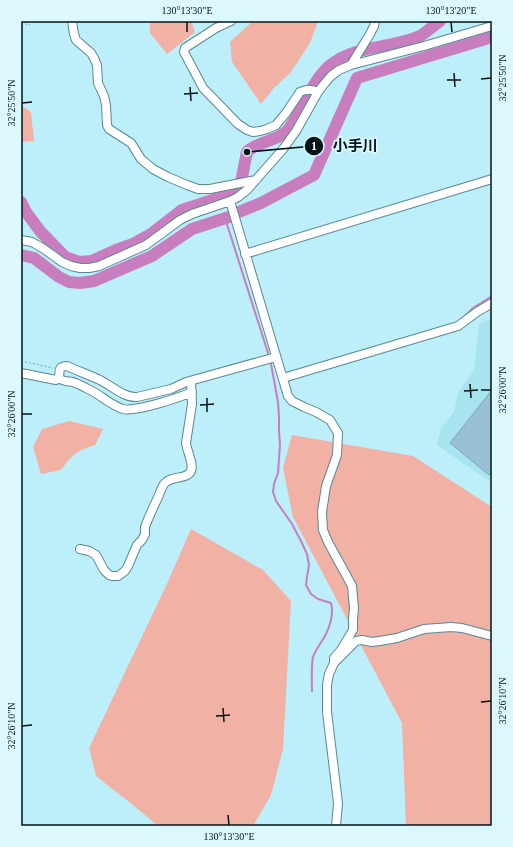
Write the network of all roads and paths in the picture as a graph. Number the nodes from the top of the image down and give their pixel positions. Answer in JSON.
{"nodes":[{"id":1,"x":72,"y":21,"type":"edge"},
{"id":2,"x":230,"y":21,"type":"edge"},
{"id":3,"x":375,"y":21,"type":"edge"},
{"id":4,"x":21,"y":23,"type":"edge"},
{"id":5,"x":30,"y":25,"type":"dead end"},
{"id":6,"x":492,"y":26,"type":"edge"},
{"id":7,"x":353,"y":62,"type":"junction"},
{"id":8,"x":314,"y":91,"type":"junction"},
{"id":9,"x":492,"y":179,"type":"edge"},
{"id":10,"x":256,"y":180,"type":"junction"},
{"id":11,"x":230,"y":202,"type":"junction"},
{"id":12,"x":21,"y":240,"type":"edge"},
{"id":13,"x":246,"y":254,"type":"junction"},
{"id":14,"x":492,"y":303,"type":"edge"},
{"id":15,"x":276,"y":358,"type":"junction"},
{"id":16,"x":21,"y":361,"type":"edge"},
{"id":17,"x":60,"y":369,"type":"junction"},
{"id":18,"x":21,"y":373,"type":"edge"},
{"id":19,"x":59,"y":378,"type":"junction"},
{"id":20,"x":282,"y":378,"type":"junction"},
{"id":21,"x":191,"y":381,"type":"junction"},
{"id":22,"x":192,"y":392,"type":"junction"},
{"id":23,"x":80,"y":549,"type":"dead end"},
{"id":24,"x":492,"y":636,"type":"edge"},
{"id":25,"x":334,"y":663,"type":"junction"},
{"id":26,"x":336,"y":826,"type":"edge"}],
"edges":[{"from":1,"to":10,"type":"street"},
{"from":2,"to":8,"type":"street"},
{"from":3,"to":7,"type":"street"},
{"from":4,"to":5,"type":"path"},
{"from":6,"to":7,"type":"street"},
{"from":7,"to":8,"type":"street"},
{"from":8,"to":10,"type":"street"},
{"from":9,"to":13,"type":"street"},
{"from":10,"to":11,"type":"street"},
{"from":11,"to":12,"type":"street"},
{"from":11,"to":13,"type":"street"},
{"from":13,"to":15,"type":"street"},
{"from":14,"to":20,"type":"street"},
{"from":15,"to":20,"type":"street"},
{"from":15,"to":21,"type":"street"},
{"from":16,"to":17,"type":"path"},
{"from":17,"to":19,"type":"street"},
{"from":17,"to":21,"type":"street"},
{"from":18,"to":19,"type":"street"},
{"from":19,"to":22,"type":"street"},
{"from":20,"to":25,"type":"street"},
{"from":21,"to":22,"type":"street"},
{"from":22,"to":23,"type":"street"},
{"from":24,"to":25,"type":"street"},
{"from":25,"to":26,"type":"street"}]}
